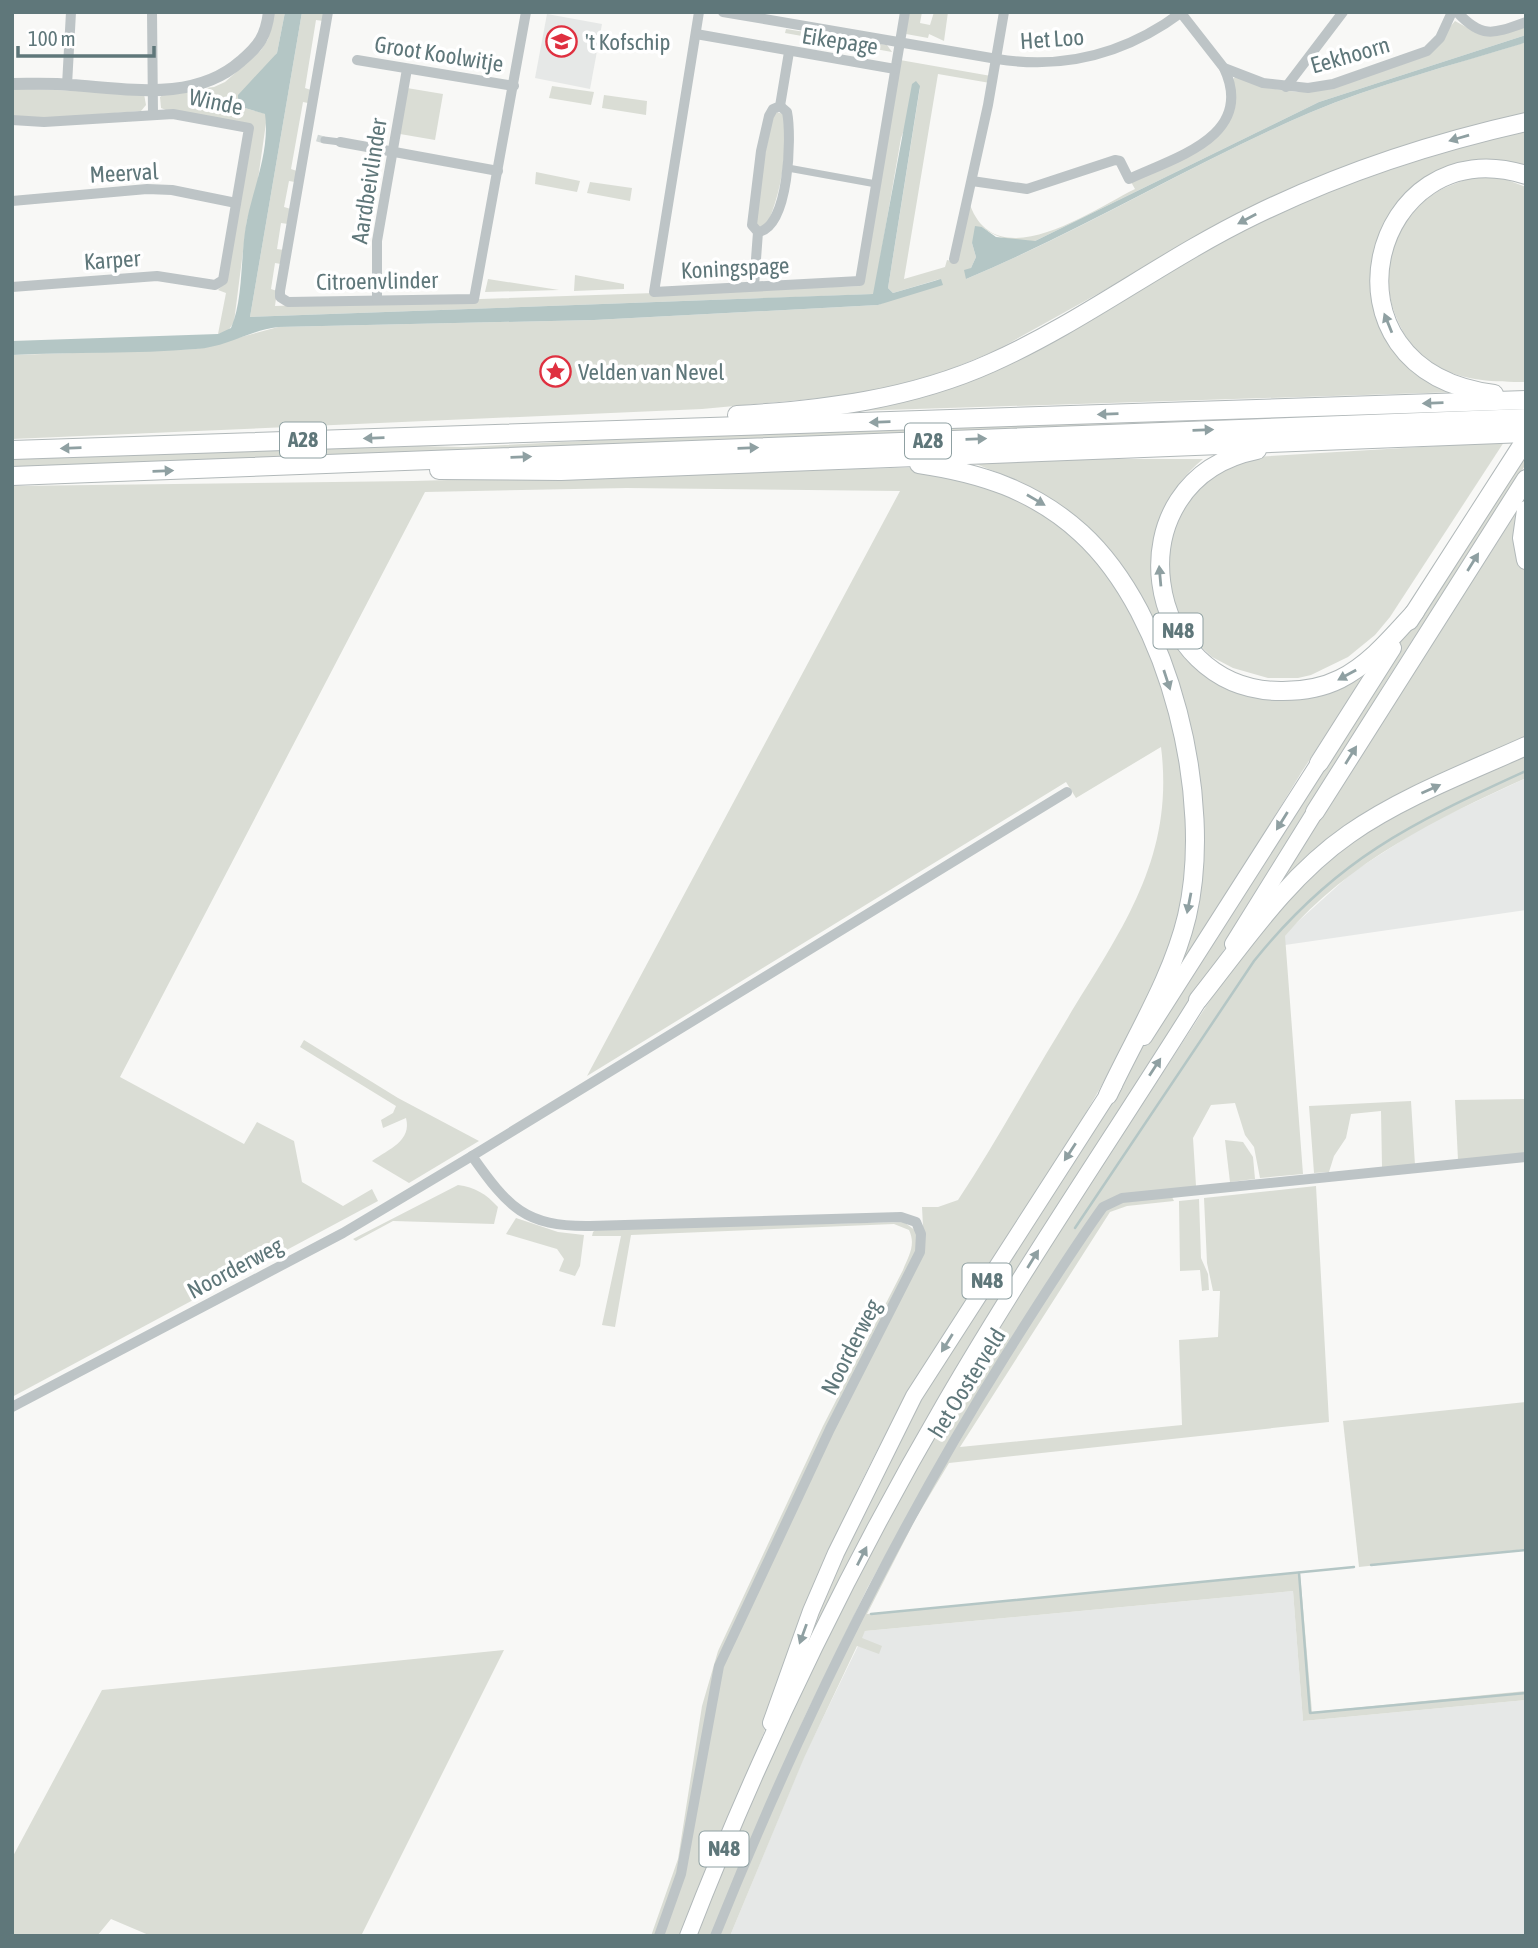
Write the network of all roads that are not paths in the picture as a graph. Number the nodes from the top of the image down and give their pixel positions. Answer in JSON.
{"nodes":[{"id":1,"x":71,"y":12,"type":"edge"},
{"id":2,"x":152,"y":12,"type":"edge"},
{"id":3,"x":269,"y":12,"type":"edge"},
{"id":4,"x":328,"y":12,"type":"edge"},
{"id":5,"x":527,"y":12,"type":"edge"},
{"id":6,"x":699,"y":12,"type":"edge"},
{"id":7,"x":723,"y":12,"type":"edge"},
{"id":8,"x":905,"y":12,"type":"edge"},
{"id":9,"x":1004,"y":12,"type":"edge"},
{"id":10,"x":1343,"y":12,"type":"edge"},
{"id":11,"x":1455,"y":12,"type":"edge"},
{"id":12,"x":1182,"y":13,"type":"edge"},
{"id":13,"x":785,"y":17,"type":"edge"},
{"id":14,"x":1526,"y":22,"type":"edge"},
{"id":15,"x":696,"y":34,"type":"junction"},
{"id":16,"x":900,"y":41,"type":"junction"},
{"id":17,"x":789,"y":52,"type":"junction"},
{"id":18,"x":997,"y":59,"type":"junction"},
{"id":19,"x":357,"y":60,"type":"dead end"},
{"id":20,"x":1224,"y":68,"type":"junction"},
{"id":21,"x":407,"y":69,"type":"junction"},
{"id":22,"x":895,"y":69,"type":"junction"},
{"id":23,"x":12,"y":84,"type":"edge"},
{"id":24,"x":67,"y":85,"type":"junction"},
{"id":25,"x":514,"y":86,"type":"junction"},
{"id":26,"x":1286,"y":87,"type":"junction"},
{"id":27,"x":153,"y":90,"type":"junction"},
{"id":28,"x":780,"y":106,"type":"junction"},
{"id":29,"x":153,"y":114,"type":"junction"},
{"id":30,"x":12,"y":120,"type":"edge"},
{"id":31,"x":1526,"y":122,"type":"edge"},
{"id":32,"x":316,"y":138,"type":"junction"},
{"id":33,"x":340,"y":142,"type":"joint"},
{"id":34,"x":392,"y":153,"type":"junction"},
{"id":35,"x":788,"y":168,"type":"junction"},
{"id":36,"x":498,"y":171,"type":"junction"},
{"id":37,"x":1526,"y":175,"type":"edge"},
{"id":38,"x":972,"y":181,"type":"junction"},
{"id":39,"x":876,"y":184,"type":"junction"},
{"id":40,"x":12,"y":201,"type":"edge"},
{"id":41,"x":236,"y":203,"type":"junction"},
{"id":42,"x":758,"y":232,"type":"junction"},
{"id":43,"x":954,"y":259,"type":"dead end"},
{"id":44,"x":215,"y":285,"type":"joint"},
{"id":45,"x":754,"y":286,"type":"junction"},
{"id":46,"x":12,"y":287,"type":"edge"},
{"id":47,"x":376,"y":300,"type":"junction"},
{"id":48,"x":1526,"y":399,"type":"edge"},
{"id":49,"x":1526,"y":418,"type":"edge"},
{"id":50,"x":598,"y":430,"type":"junction"},
{"id":51,"x":1307,"y":441,"type":"junction"},
{"id":52,"x":1524,"y":441,"type":"edge"},
{"id":53,"x":12,"y":450,"type":"edge"},
{"id":54,"x":877,"y":458,"type":"junction"},
{"id":55,"x":330,"y":464,"type":"junction"},
{"id":56,"x":12,"y":476,"type":"edge"},
{"id":57,"x":1526,"y":479,"type":"edge"},
{"id":58,"x":1526,"y":510,"type":"edge"},
{"id":59,"x":1526,"y":560,"type":"edge"},
{"id":60,"x":1415,"y":612,"type":"junction"},
{"id":61,"x":1526,"y":746,"type":"edge"},
{"id":62,"x":1319,"y":763,"type":"joint"},
{"id":63,"x":1067,"y":792,"type":"dead end"},
{"id":64,"x":1315,"y":812,"type":"joint"},
{"id":65,"x":1198,"y":1000,"type":"junction"},
{"id":66,"x":1108,"y":1095,"type":"junction"},
{"id":67,"x":471,"y":1156,"type":"junction"},
{"id":68,"x":1526,"y":1157,"type":"edge"},
{"id":69,"x":12,"y":1407,"type":"edge"},
{"id":70,"x":760,"y":1762,"type":"junction"},
{"id":71,"x":659,"y":1936,"type":"edge"},
{"id":72,"x":688,"y":1936,"type":"edge"},
{"id":73,"x":715,"y":1936,"type":"edge"}],
"edges":[{"from":1,"to":24,"type":"street"},
{"from":2,"to":27,"type":"street"},
{"from":3,"to":27,"type":"street"},
{"from":4,"to":32,"type":"street","name":"Citroenvlinder"},
{"from":5,"to":25,"type":"street","name":"Citroenvlinder"},
{"from":6,"to":15,"type":"street","name":"Koningspage"},
{"from":7,"to":13,"type":"street","name":"Het Loo"},
{"from":8,"to":16,"type":"street","name":"Koningspage"},
{"from":9,"to":18,"type":"street"},
{"from":10,"to":26,"type":"street"},
{"from":11,"to":14,"type":"street"},
{"from":11,"to":26,"type":"street","name":"Eekhoorn"},
{"from":12,"to":18,"type":"street","name":"Het Loo"},
{"from":12,"to":20,"type":"street"},
{"from":13,"to":16,"type":"street","name":"Het Loo"},
{"from":15,"to":17,"type":"street","name":"Eikepage"},
{"from":15,"to":45,"type":"street","name":"Koningspage"},
{"from":16,"to":18,"type":"street","name":"Het Loo"},
{"from":16,"to":22,"type":"street","name":"Koningspage"},
{"from":17,"to":22,"type":"street","name":"Eikepage"},
{"from":17,"to":28,"type":"street"},
{"from":18,"to":38,"type":"street"},
{"from":19,"to":21,"type":"street","name":"Groot Koolwitje"},
{"from":20,"to":26,"type":"street","name":"Eekhoorn"},
{"from":20,"to":38,"type":"street"},
{"from":21,"to":25,"type":"street","name":"Groot Koolwitje"},
{"from":21,"to":34,"type":"street","name":"Aardbeivlinder"},
{"from":22,"to":39,"type":"street","name":"Koningspage"},
{"from":23,"to":24,"type":"street"},
{"from":24,"to":27,"type":"street"},
{"from":25,"to":36,"type":"street","name":"Citroenvlinder"},
{"from":27,"to":29,"type":"street"},
{"from":28,"to":35,"type":"street"},
{"from":28,"to":42,"type":"street"},
{"from":29,"to":30,"type":"street","name":"Winde"},
{"from":29,"to":41,"type":"street","name":"Winde"},
{"from":31,"to":50,"type":"highway","number":"A28","one_way":true},
{"from":32,"to":33,"type":"street"},
{"from":32,"to":47,"type":"street","name":"Citroenvlinder"},
{"from":33,"to":34,"type":"street"},
{"from":34,"to":36,"type":"street"},
{"from":34,"to":47,"type":"street","name":"Aardbeivlinder"},
{"from":35,"to":39,"type":"street"},
{"from":35,"to":42,"type":"street"},
{"from":36,"to":47,"type":"street","name":"Citroenvlinder"},
{"from":48,"to":37,"type":"highway","number":"A28","one_way":true},
{"from":38,"to":43,"type":"street"},
{"from":39,"to":45,"type":"street","name":"Koningspage"},
{"from":40,"to":41,"type":"street","name":"Meerval"},
{"from":41,"to":44,"type":"street","name":"Winde"},
{"from":42,"to":45,"type":"street"},
{"from":44,"to":46,"type":"street","name":"Karper"},
{"from":48,"to":50,"type":"highway","number":"A28","one_way":true},
{"from":55,"to":49,"type":"highway","number":"A28","one_way":true},
{"from":50,"to":53,"type":"highway","number":"A28","one_way":true},
{"from":51,"to":52,"type":"highway","number":"A28"},
{"from":51,"to":54,"type":"highway","number":"A28"},
{"from":60,"to":51,"type":"highway","number":"N48","one_way":true},
{"from":52,"to":60,"type":"highway","number":"N48"},
{"from":54,"to":55,"type":"highway","number":"A28"},
{"from":54,"to":66,"type":"highway","number":"A28","one_way":true},
{"from":56,"to":55,"type":"highway","number":"A28","one_way":true},
{"from":64,"to":57,"type":"highway","number":"N48","one_way":true},
{"from":58,"to":59,"type":"highway"},
{"from":60,"to":62,"type":"highway","number":"N48"},
{"from":65,"to":61,"type":"highway","number":"N48","one_way":true},
{"from":62,"to":66,"type":"highway","number":"N48","one_way":true},
{"from":63,"to":67,"type":"street","name":"Noorderweg"},
{"from":64,"to":65,"type":"highway","number":"N48"},
{"from":70,"to":65,"type":"highway","number":"N48","one_way":true},
{"from":66,"to":70,"type":"highway","number":"N48","one_way":true},
{"from":67,"to":69,"type":"street","name":"Noorderweg"},
{"from":67,"to":71,"type":"street","name":"Noorderweg"},
{"from":68,"to":73,"type":"street","name":"het Oosterveld"},
{"from":70,"to":72,"type":"highway","number":"N48"}]}
